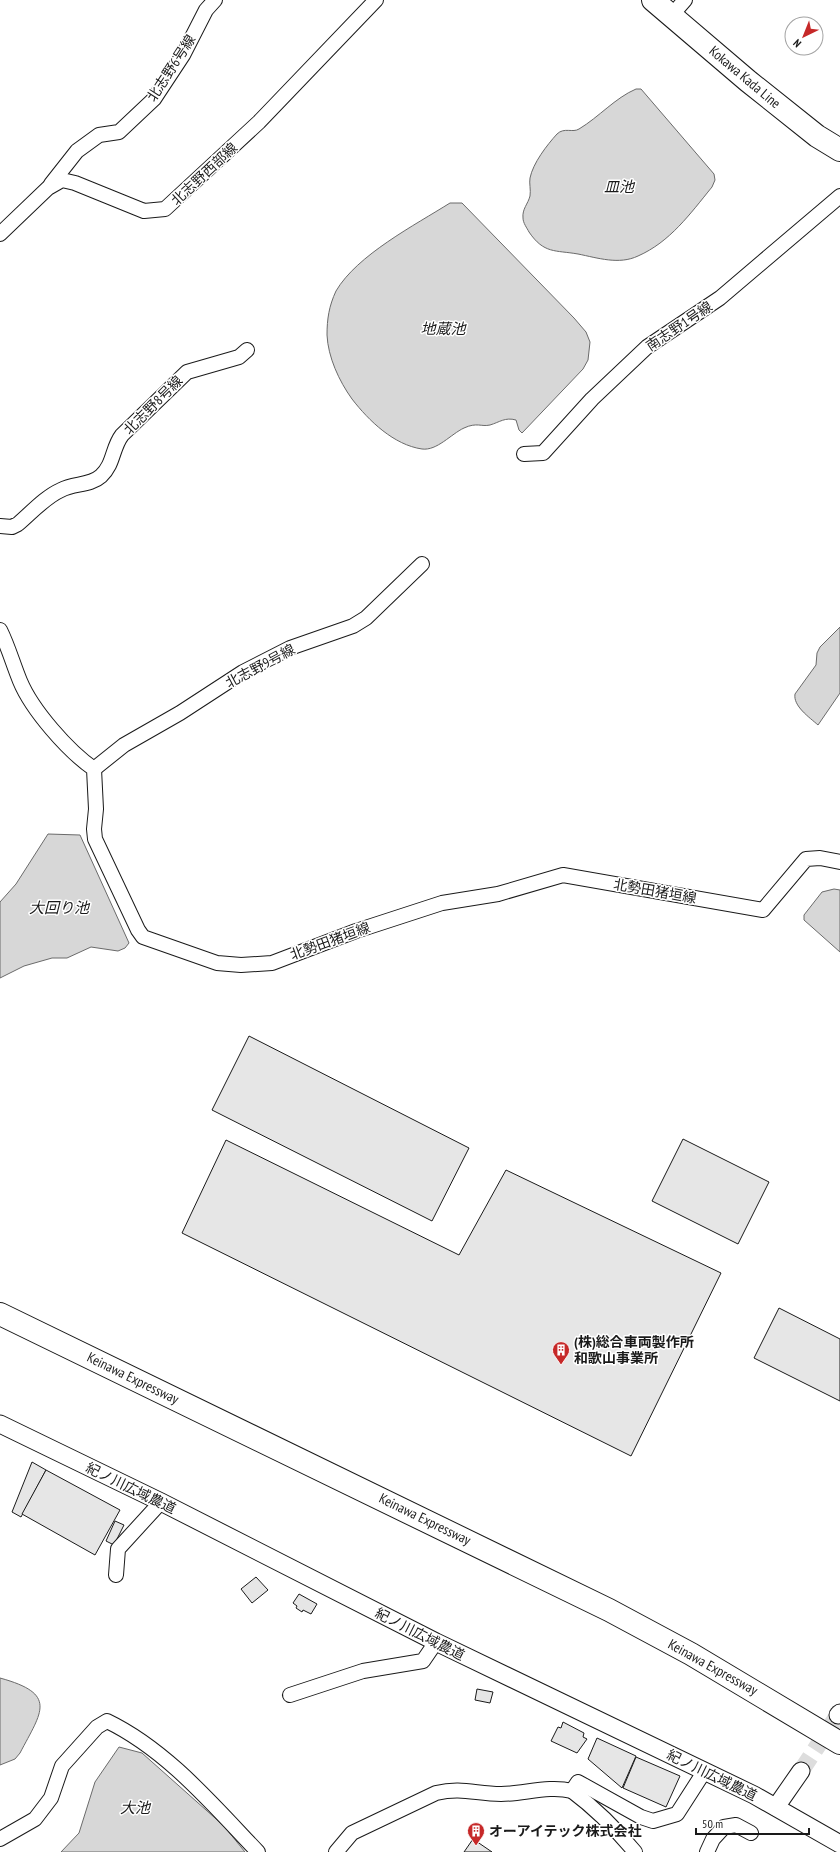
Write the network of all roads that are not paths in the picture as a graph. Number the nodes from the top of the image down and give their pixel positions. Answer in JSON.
{"nodes":[{"id":1,"x":215,"y":0,"type":"edge"},
{"id":2,"x":376,"y":0,"type":"edge"},
{"id":3,"x":653,"y":0,"type":"edge"},
{"id":4,"x":685,"y":0,"type":"edge"},
{"id":5,"x":671,"y":16,"type":"junction"},
{"id":6,"x":840,"y":150,"type":"edge"},
{"id":7,"x":48,"y":188,"type":"junction"},
{"id":8,"x":840,"y":196,"type":"edge"},
{"id":9,"x":0,"y":234,"type":"edge"},
{"id":10,"x":247,"y":350,"type":"dead end"},
{"id":11,"x":524,"y":454,"type":"dead end"},
{"id":12,"x":0,"y":526,"type":"edge"},
{"id":13,"x":422,"y":564,"type":"dead end"},
{"id":14,"x":0,"y":630,"type":"edge"},
{"id":15,"x":94,"y":769,"type":"junction"},
{"id":16,"x":840,"y":862,"type":"edge"},
{"id":17,"x":0,"y":1314,"type":"edge"},
{"id":18,"x":0,"y":1424,"type":"edge"},
{"id":19,"x":161,"y":1502,"type":"junction"},
{"id":20,"x":116,"y":1575,"type":"dead end"},
{"id":21,"x":436,"y":1642,"type":"junction"},
{"id":22,"x":290,"y":1695,"type":"dead end"},
{"id":23,"x":840,"y":1743,"type":"edge"},
{"id":24,"x":801,"y":1771,"type":"tunnel mouth"},
{"id":25,"x":704,"y":1772,"type":"junction"},
{"id":26,"x":572,"y":1791,"type":"junction"},
{"id":27,"x":776,"y":1807,"type":"junction"},
{"id":28,"x":751,"y":1833,"type":"dead end"},
{"id":29,"x":0,"y":1839,"type":"edge"},
{"id":30,"x":840,"y":1844,"type":"edge"},
{"id":31,"x":258,"y":1852,"type":"edge"},
{"id":32,"x":336,"y":1852,"type":"edge"},
{"id":33,"x":635,"y":1852,"type":"edge"},
{"id":34,"x":707,"y":1852,"type":"edge"}],
"edges":[{"from":1,"to":7,"type":"street","name":"北志野6号線"},
{"from":2,"to":7,"type":"street","name":"北志野西部線"},
{"from":3,"to":5,"type":"main road","name":"Kokawa Kada Line"},
{"from":4,"to":5,"type":"street"},
{"from":5,"to":6,"type":"main road","name":"Kokawa Kada Line"},
{"from":7,"to":9,"type":"street","name":"北志野西部線"},
{"from":8,"to":11,"type":"street","name":"南志野1号線"},
{"from":10,"to":12,"type":"street","name":"北志野8号線"},
{"from":13,"to":15,"type":"street","name":"北志野9号線"},
{"from":14,"to":15,"type":"street"},
{"from":15,"to":16,"type":"street","name":"北勢田猪垣線"},
{"from":17,"to":23,"type":"main road","name":"Keinawa Expressway"},
{"from":18,"to":19,"type":"street","name":"紀ノ川広域農道"},
{"from":19,"to":20,"type":"street"},
{"from":19,"to":21,"type":"street","name":"紀ノ川広域農道"},
{"from":21,"to":22,"type":"street"},
{"from":21,"to":25,"type":"street","name":"紀ノ川広域農道"},
{"from":24,"to":27,"type":"street"},
{"from":25,"to":26,"type":"street"},
{"from":25,"to":27,"type":"street","name":"紀ノ川広域農道"},
{"from":26,"to":32,"type":"street"},
{"from":26,"to":33,"type":"street"},
{"from":27,"to":30,"type":"street","name":"紀ノ川広域農道"},
{"from":28,"to":34,"type":"street"},
{"from":29,"to":31,"type":"street"}]}
